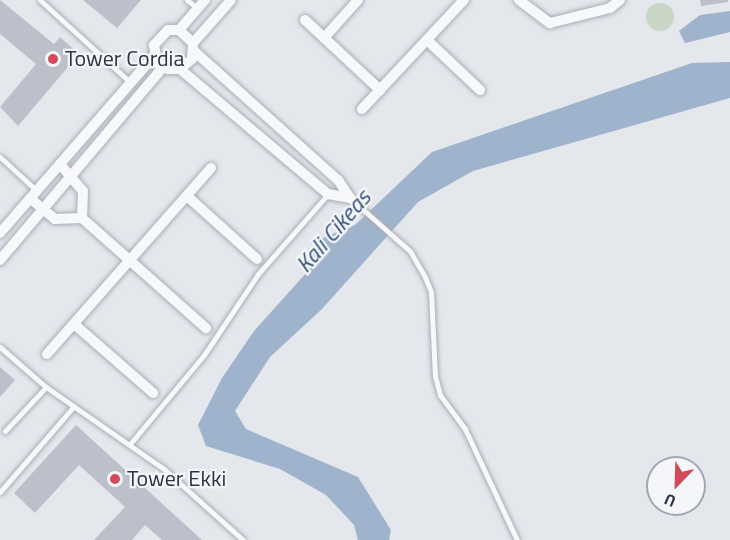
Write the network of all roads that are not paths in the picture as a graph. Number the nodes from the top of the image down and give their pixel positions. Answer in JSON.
{"nodes":[{"id":1,"x":40,"y":0,"type":"edge"},
{"id":2,"x":188,"y":0,"type":"edge"},
{"id":3,"x":231,"y":0,"type":"edge"},
{"id":4,"x":358,"y":0,"type":"edge"},
{"id":5,"x":464,"y":0,"type":"edge"},
{"id":6,"x":519,"y":0,"type":"edge"},
{"id":7,"x":620,"y":0,"type":"edge"},
{"id":8,"x":201,"y":4,"type":"edge"},
{"id":9,"x":305,"y":20,"type":"dead end"},
{"id":10,"x":179,"y":30,"type":"junction"},
{"id":11,"x":324,"y":38,"type":"junction"},
{"id":12,"x":427,"y":40,"type":"junction"},
{"id":13,"x":193,"y":47,"type":"junction"},
{"id":14,"x":154,"y":56,"type":"junction"},
{"id":15,"x":163,"y":67,"type":"junction"},
{"id":16,"x":180,"y":69,"type":"junction"},
{"id":17,"x":131,"y":83,"type":"junction"},
{"id":18,"x":380,"y":90,"type":"junction"},
{"id":19,"x":480,"y":90,"type":"dead end"},
{"id":20,"x":362,"y":110,"type":"dead end"},
{"id":21,"x":0,"y":157,"type":"edge"},
{"id":22,"x":60,"y":164,"type":"junction"},
{"id":23,"x":211,"y":168,"type":"dead end"},
{"id":24,"x":72,"y":177,"type":"junction"},
{"id":25,"x":328,"y":194,"type":"junction"},
{"id":26,"x":34,"y":195,"type":"junction"},
{"id":27,"x":186,"y":196,"type":"junction"},
{"id":28,"x":352,"y":201,"type":"junction"},
{"id":29,"x":42,"y":210,"type":"junction"},
{"id":30,"x":82,"y":218,"type":"junction"},
{"id":31,"x":0,"y":233,"type":"edge"},
{"id":32,"x":257,"y":259,"type":"dead end"},
{"id":33,"x":0,"y":260,"type":"edge"},
{"id":34,"x":130,"y":260,"type":"junction"},
{"id":35,"x":74,"y":324,"type":"junction"},
{"id":36,"x":206,"y":328,"type":"dead end"},
{"id":37,"x":0,"y":347,"type":"edge"},
{"id":38,"x":47,"y":354,"type":"dead end"},
{"id":39,"x":46,"y":387,"type":"junction"},
{"id":40,"x":153,"y":393,"type":"dead end"},
{"id":41,"x":74,"y":406,"type":"junction"},
{"id":42,"x":5,"y":431,"type":"dead end"},
{"id":43,"x":130,"y":444,"type":"junction"},
{"id":44,"x":0,"y":492,"type":"edge"},
{"id":45,"x":243,"y":540,"type":"edge"},
{"id":46,"x":517,"y":540,"type":"edge"}],
"edges":[{"from":1,"to":17,"type":"lane"},
{"from":2,"to":8,"type":"lane"},
{"from":3,"to":13,"type":"street"},
{"from":4,"to":11,"type":"street"},
{"from":5,"to":12,"type":"street"},
{"from":6,"to":7,"type":"street"},
{"from":8,"to":10,"type":"street"},
{"from":9,"to":11,"type":"street"},
{"from":10,"to":13,"type":"street"},
{"from":10,"to":14,"type":"street"},
{"from":11,"to":18,"type":"street"},
{"from":12,"to":18,"type":"street"},
{"from":12,"to":19,"type":"street"},
{"from":13,"to":16,"type":"street"},
{"from":13,"to":28,"type":"street"},
{"from":14,"to":15,"type":"street"},
{"from":14,"to":17,"type":"street"},
{"from":15,"to":16,"type":"street"},
{"from":15,"to":24,"type":"street"},
{"from":16,"to":25,"type":"street"},
{"from":17,"to":22,"type":"street"},
{"from":18,"to":20,"type":"street"},
{"from":21,"to":26,"type":"lane"},
{"from":22,"to":24,"type":"street"},
{"from":22,"to":26,"type":"street"},
{"from":23,"to":27,"type":"street"},
{"from":24,"to":29,"type":"street"},
{"from":24,"to":30,"type":"street"},
{"from":25,"to":28,"type":"street"},
{"from":25,"to":43,"type":"lane"},
{"from":26,"to":29,"type":"street"},
{"from":26,"to":31,"type":"street"},
{"from":27,"to":32,"type":"street"},
{"from":27,"to":34,"type":"street"},
{"from":28,"to":46,"type":"lane"},
{"from":29,"to":30,"type":"street"},
{"from":29,"to":33,"type":"street"},
{"from":30,"to":34,"type":"street"},
{"from":34,"to":35,"type":"street"},
{"from":34,"to":36,"type":"street"},
{"from":35,"to":38,"type":"street"},
{"from":35,"to":40,"type":"street"},
{"from":37,"to":39,"type":"lane"},
{"from":39,"to":41,"type":"lane"},
{"from":39,"to":42,"type":"lane"},
{"from":41,"to":43,"type":"lane"},
{"from":41,"to":44,"type":"lane"},
{"from":43,"to":45,"type":"lane"}]}
